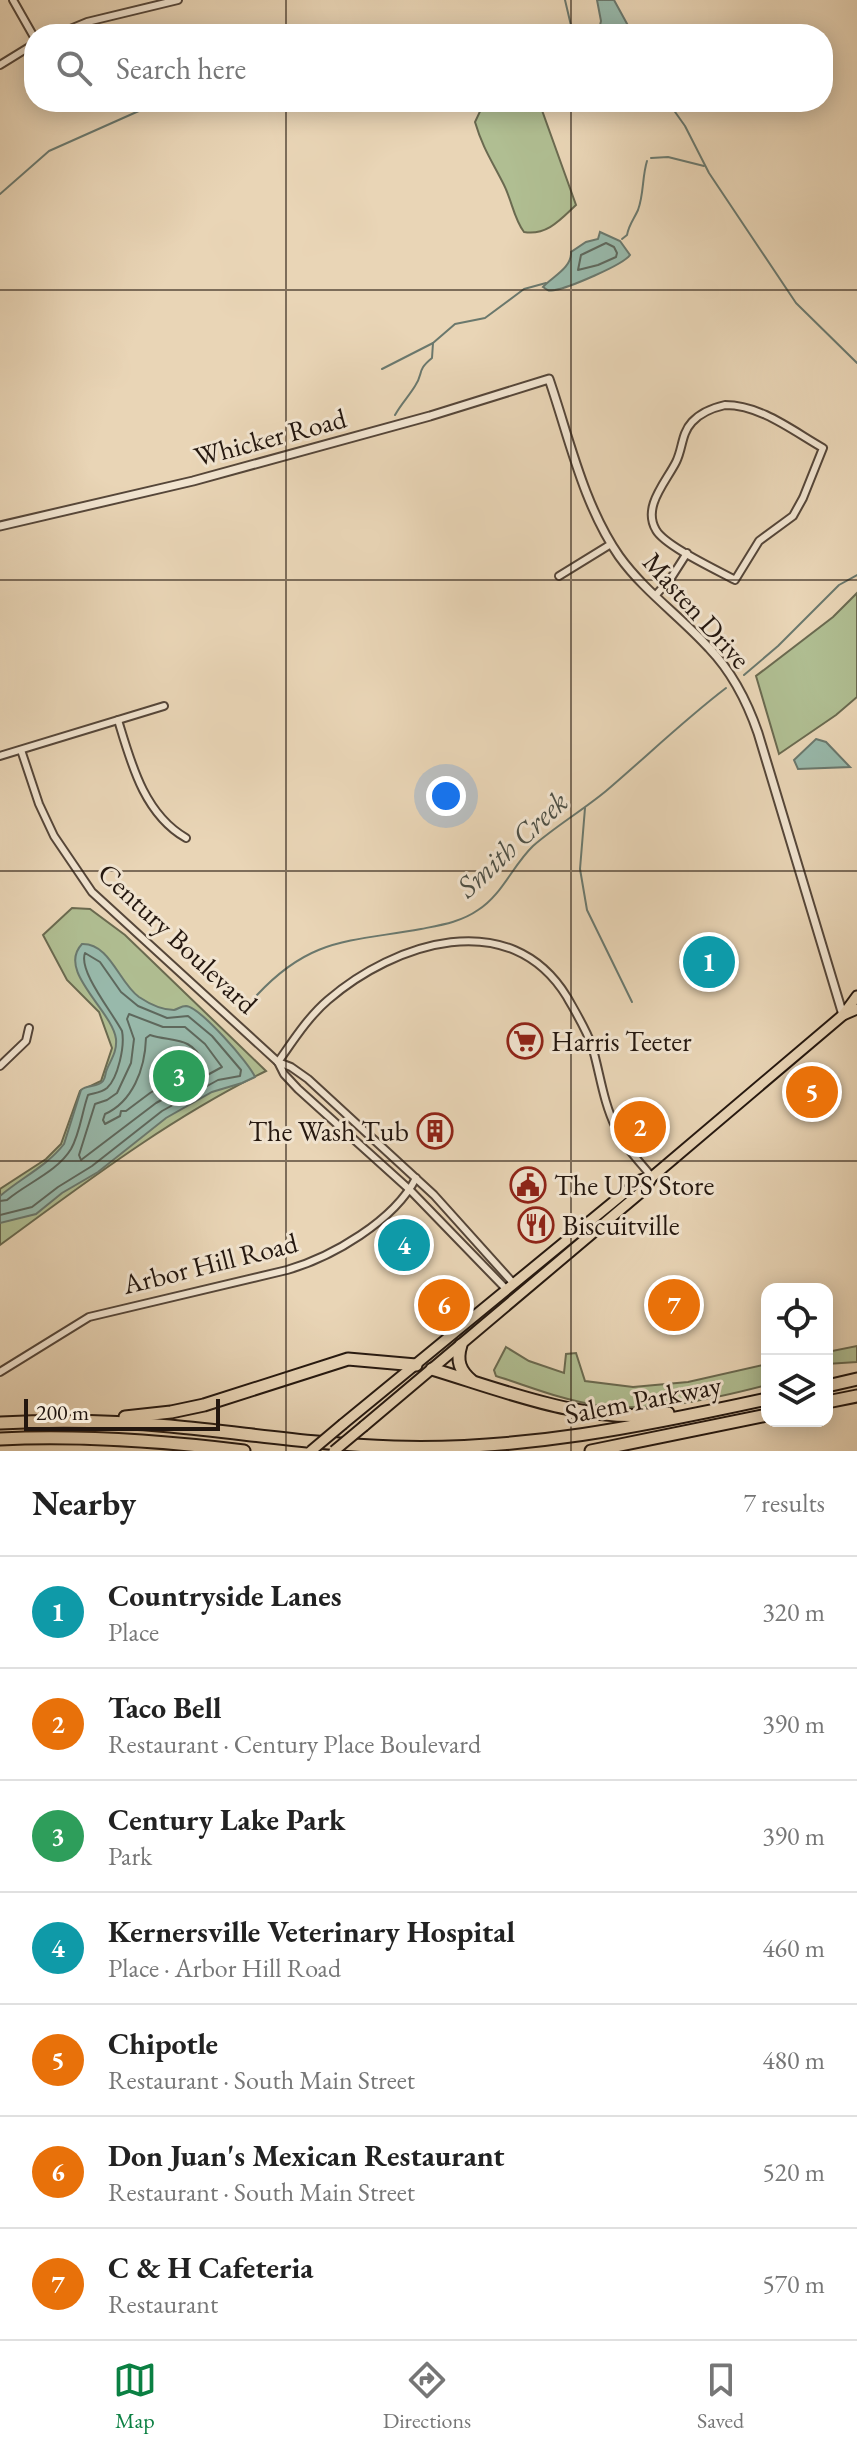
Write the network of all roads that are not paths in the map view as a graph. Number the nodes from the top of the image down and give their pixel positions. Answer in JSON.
{"nodes":[{"id":1,"x":13,"y":0,"type":"edge"},
{"id":2,"x":178,"y":0,"type":"edge"},
{"id":3,"x":27,"y":24,"type":"edge"},
{"id":4,"x":82,"y":24,"type":"edge"},
{"id":5,"x":24,"y":50,"type":"edge"},
{"id":6,"x":0,"y":65,"type":"edge"},
{"id":7,"x":549,"y":379,"type":"joint"},
{"id":8,"x":0,"y":526,"type":"edge"},
{"id":9,"x":611,"y":544,"type":"junction"},
{"id":10,"x":687,"y":553,"type":"junction"},
{"id":11,"x":559,"y":576,"type":"dead end"},
{"id":12,"x":655,"y":596,"type":"junction"},
{"id":13,"x":164,"y":706,"type":"dead end"},
{"id":14,"x":118,"y":720,"type":"junction"},
{"id":15,"x":21,"y":750,"type":"junction"},
{"id":16,"x":0,"y":756,"type":"edge"},
{"id":17,"x":186,"y":838,"type":"dead end"},
{"id":18,"x":857,"y":996,"type":"edge"},
{"id":19,"x":857,"y":1009,"type":"edge"},
{"id":20,"x":843,"y":1015,"type":"junction"},
{"id":21,"x":29,"y":1028,"type":"dead end"},
{"id":22,"x":278,"y":1062,"type":"junction"},
{"id":23,"x":0,"y":1066,"type":"edge"},
{"id":24,"x":330,"y":1100,"type":"junction"},
{"id":25,"x":320,"y":1109,"type":"junction"},
{"id":26,"x":652,"y":1177,"type":"junction"},
{"id":27,"x":416,"y":1178,"type":"junction"},
{"id":28,"x":410,"y":1190,"type":"junction"},
{"id":29,"x":480,"y":1245,"type":"junction"},
{"id":30,"x":472,"y":1252,"type":"junction"},
{"id":31,"x":510,"y":1287,"type":"junction"},
{"id":32,"x":461,"y":1345,"type":"junction"},
{"id":33,"x":416,"y":1365,"type":"junction"},
{"id":34,"x":432,"y":1369,"type":"junction"},
{"id":35,"x":0,"y":1372,"type":"edge"},
{"id":36,"x":857,"y":1379,"type":"edge"},
{"id":37,"x":473,"y":1382,"type":"junction"},
{"id":38,"x":833,"y":1385,"type":"edge"},
{"id":39,"x":857,"y":1396,"type":"edge"},
{"id":40,"x":761,"y":1400,"type":"edge"},
{"id":41,"x":761,"y":1400,"type":"edge"},
{"id":42,"x":833,"y":1401,"type":"edge"},
{"id":43,"x":761,"y":1416,"type":"edge"},
{"id":44,"x":63,"y":1421,"type":"junction"},
{"id":45,"x":0,"y":1423,"type":"edge"},
{"id":46,"x":0,"y":1439,"type":"edge"},
{"id":47,"x":613,"y":1447,"type":"junction"},
{"id":48,"x":244,"y":1451,"type":"edge"},
{"id":49,"x":311,"y":1451,"type":"edge"},
{"id":50,"x":334,"y":1451,"type":"edge"},
{"id":51,"x":591,"y":1451,"type":"edge"},
{"id":52,"x":598,"y":1451,"type":"edge"}],
"edges":[{"from":1,"to":3,"type":"street"},
{"from":2,"to":4,"type":"street"},
{"from":5,"to":6,"type":"street"},
{"from":7,"to":8,"type":"street","name":"Whicker Road"},
{"from":7,"to":9,"type":"street","name":"Masten Drive"},
{"from":9,"to":11,"type":"street"},
{"from":9,"to":12,"type":"street","name":"Masten Drive"},
{"from":10,"to":10,"type":"street"},
{"from":10,"to":12,"type":"street"},
{"from":12,"to":20,"type":"street","name":"Masten Drive"},
{"from":13,"to":14,"type":"street"},
{"from":14,"to":15,"type":"street"},
{"from":14,"to":17,"type":"street"},
{"from":15,"to":16,"type":"street"},
{"from":15,"to":22,"type":"street","name":"Century Boulevard"},
{"from":18,"to":20,"type":"main road"},
{"from":19,"to":20,"type":"main road"},
{"from":20,"to":26,"type":"main road"},
{"from":21,"to":23,"type":"street"},
{"from":22,"to":24,"type":"street","name":"Century Boulevard"},
{"from":22,"to":25,"type":"street","name":"Century Boulevard"},
{"from":22,"to":26,"type":"street"},
{"from":24,"to":25,"type":"street"},
{"from":24,"to":27,"type":"street","name":"Century Boulevard"},
{"from":25,"to":28,"type":"street","name":"Century Boulevard"},
{"from":26,"to":31,"type":"main road"},
{"from":26,"to":32,"type":"main road"},
{"from":27,"to":28,"type":"street","name":"Arbor Hill Road"},
{"from":27,"to":29,"type":"street","name":"Century Boulevard"},
{"from":28,"to":30,"type":"street","name":"Century Boulevard"},
{"from":28,"to":35,"type":"street","name":"Arbor Hill Road"},
{"from":29,"to":30,"type":"street"},
{"from":29,"to":31,"type":"street","name":"Century Boulevard"},
{"from":30,"to":31,"type":"street","name":"Century Boulevard"},
{"from":31,"to":33,"type":"main road"},
{"from":32,"to":34,"type":"main road"},
{"from":32,"to":37,"type":"highway"},
{"from":33,"to":34,"type":"main road"},
{"from":33,"to":44,"type":"highway"},
{"from":33,"to":49,"type":"main road","bridge":true},
{"from":34,"to":37,"type":"highway"},
{"from":34,"to":50,"type":"main road","bridge":true},
{"from":36,"to":38,"type":"highway"},
{"from":37,"to":40,"type":"highway"},
{"from":39,"to":42,"type":"highway"},
{"from":41,"to":44,"type":"highway","name":"Salem Parkway"},
{"from":43,"to":47,"type":"highway","name":"Salem Parkway"},
{"from":44,"to":45,"type":"highway","name":"Salem Parkway"},
{"from":46,"to":48,"type":"highway"},
{"from":47,"to":51,"type":"highway","name":"Salem Parkway"},
{"from":47,"to":52,"type":"highway"}]}
